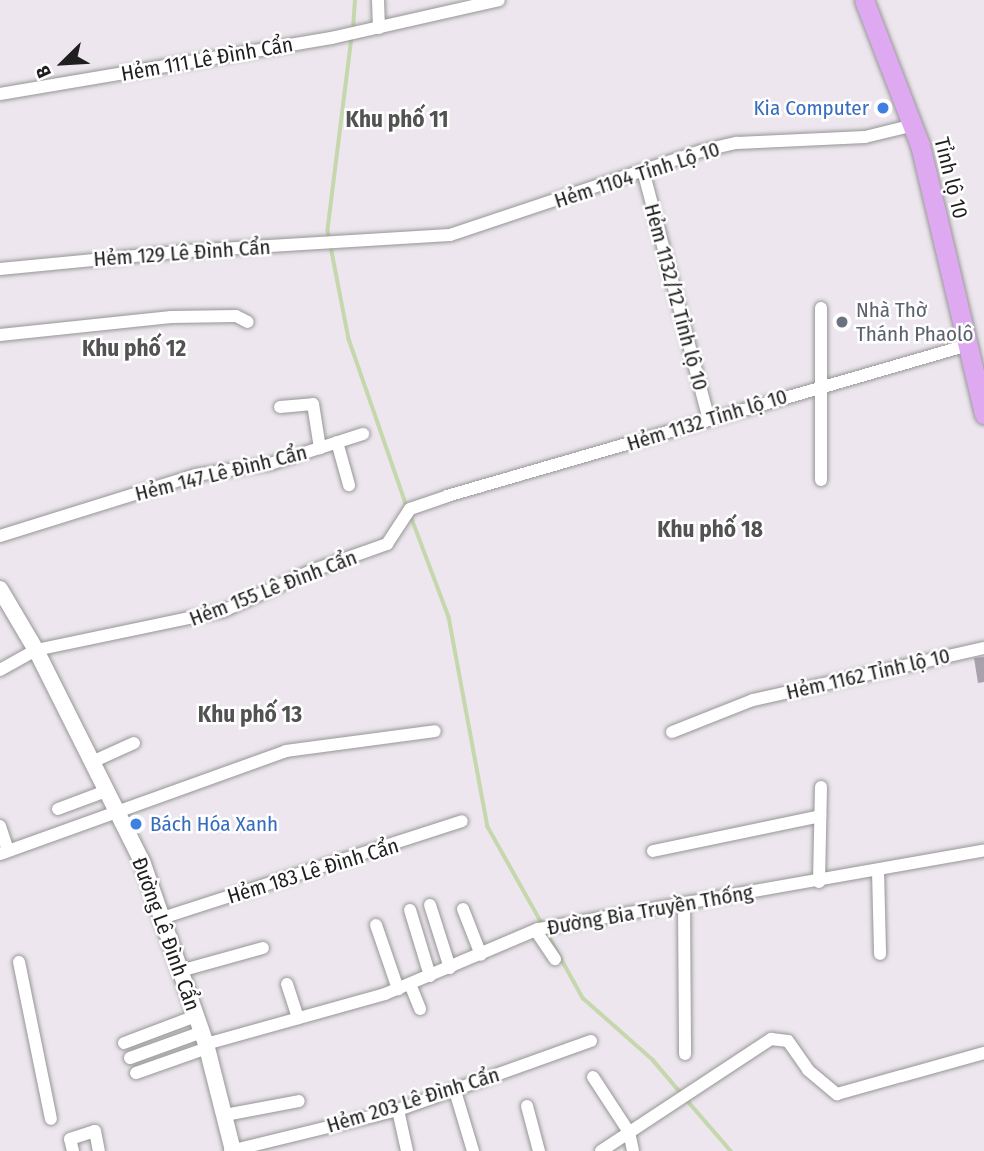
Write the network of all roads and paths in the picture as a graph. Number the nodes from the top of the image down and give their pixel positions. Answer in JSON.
{"nodes":[{"id":1,"x":378,"y":0,"type":"edge"},
{"id":2,"x":499,"y":0,"type":"edge"},
{"id":3,"x":864,"y":0,"type":"edge"},
{"id":4,"x":379,"y":28,"type":"junction"},
{"id":5,"x":0,"y":94,"type":"edge"},
{"id":6,"x":914,"y":125,"type":"junction"},
{"id":7,"x":644,"y":174,"type":"junction"},
{"id":8,"x":364,"y":244,"type":"joint"},
{"id":9,"x":0,"y":269,"type":"edge"},
{"id":10,"x":821,"y":308,"type":"dead end"},
{"id":11,"x":248,"y":322,"type":"dead end"},
{"id":12,"x":0,"y":335,"type":"edge"},
{"id":13,"x":968,"y":345,"type":"junction"},
{"id":14,"x":823,"y":384,"type":"junction"},
{"id":15,"x":279,"y":408,"type":"dead end"},
{"id":16,"x":984,"y":412,"type":"edge"},
{"id":17,"x":709,"y":420,"type":"junction"},
{"id":18,"x":363,"y":434,"type":"dead end"},
{"id":19,"x":337,"y":442,"type":"junction"},
{"id":20,"x":320,"y":448,"type":"junction"},
{"id":21,"x":821,"y":480,"type":"dead end"},
{"id":22,"x":349,"y":485,"type":"dead end"},
{"id":23,"x":447,"y":496,"type":"joint"},
{"id":24,"x":0,"y":536,"type":"edge"},
{"id":25,"x":0,"y":589,"type":"edge"},
{"id":26,"x":984,"y":648,"type":"edge"},
{"id":27,"x":36,"y":650,"type":"junction"},
{"id":28,"x":0,"y":670,"type":"edge"},
{"id":29,"x":435,"y":731,"type":"dead end"},
{"id":30,"x":672,"y":732,"type":"dead end"},
{"id":31,"x":134,"y":743,"type":"dead end"},
{"id":32,"x":92,"y":762,"type":"junction"},
{"id":33,"x":821,"y":787,"type":"dead end"},
{"id":34,"x":106,"y":790,"type":"junction"},
{"id":35,"x":58,"y":809,"type":"dead end"},
{"id":36,"x":116,"y":811,"type":"junction"},
{"id":37,"x":820,"y":816,"type":"junction"},
{"id":38,"x":462,"y":821,"type":"dead end"},
{"id":39,"x":0,"y":826,"type":"edge"},
{"id":40,"x":984,"y":850,"type":"edge"},
{"id":41,"x":653,"y":851,"type":"dead end"},
{"id":42,"x":4,"y":852,"type":"edge"},
{"id":43,"x":878,"y":870,"type":"junction"},
{"id":44,"x":819,"y":882,"type":"junction"},
{"id":45,"x":684,"y":903,"type":"junction"},
{"id":46,"x":430,"y":905,"type":"dead end"},
{"id":47,"x":463,"y":909,"type":"dead end"},
{"id":48,"x":410,"y":910,"type":"dead end"},
{"id":49,"x":162,"y":918,"type":"junction"},
{"id":50,"x":376,"y":925,"type":"dead end"},
{"id":51,"x":537,"y":930,"type":"junction"},
{"id":52,"x":263,"y":948,"type":"dead end"},
{"id":53,"x":880,"y":954,"type":"dead end"},
{"id":54,"x":481,"y":955,"type":"junction"},
{"id":55,"x":555,"y":959,"type":"dead end"},
{"id":56,"x":19,"y":962,"type":"dead end"},
{"id":57,"x":450,"y":968,"type":"junction"},
{"id":58,"x":180,"y":971,"type":"junction"},
{"id":59,"x":430,"y":976,"type":"junction"},
{"id":60,"x":287,"y":984,"type":"dead end"},
{"id":61,"x":404,"y":986,"type":"junction"},
{"id":62,"x":420,"y":1009,"type":"dead end"},
{"id":63,"x":196,"y":1017,"type":"junction"},
{"id":64,"x":298,"y":1018,"type":"junction"},
{"id":65,"x":205,"y":1041,"type":"junction"},
{"id":66,"x":591,"y":1041,"type":"dead end"},
{"id":67,"x":124,"y":1043,"type":"dead end"},
{"id":68,"x":984,"y":1053,"type":"edge"},
{"id":69,"x":685,"y":1054,"type":"dead end"},
{"id":70,"x":130,"y":1058,"type":"dead end"},
{"id":71,"x":136,"y":1073,"type":"dead end"},
{"id":72,"x":593,"y":1077,"type":"dead end"},
{"id":73,"x":455,"y":1091,"type":"junction"},
{"id":74,"x":299,"y":1101,"type":"dead end"},
{"id":75,"x":527,"y":1106,"type":"dead end"},
{"id":76,"x":398,"y":1110,"type":"junction"},
{"id":77,"x":226,"y":1115,"type":"junction"},
{"id":78,"x":51,"y":1119,"type":"dead end"},
{"id":79,"x":629,"y":1132,"type":"junction"},
{"id":80,"x":71,"y":1145,"type":"edge"},
{"id":81,"x":99,"y":1151,"type":"edge"},
{"id":82,"x":232,"y":1151,"type":"edge"},
{"id":83,"x":407,"y":1151,"type":"edge"},
{"id":84,"x":473,"y":1151,"type":"edge"},
{"id":85,"x":539,"y":1151,"type":"edge"},
{"id":86,"x":601,"y":1151,"type":"edge"},
{"id":87,"x":633,"y":1151,"type":"edge"}],
"edges":[{"from":1,"to":4,"type":"street"},
{"from":2,"to":4,"type":"street","name":"Hẻm 111 Lê Đình Cẩn"},
{"from":3,"to":6,"type":"main road","name":"Tỉnh lộ 10"},
{"from":4,"to":5,"type":"street","name":"Hẻm 111 Lê Đình Cẩn"},
{"from":6,"to":7,"type":"street","name":"Hẻm 1104 Tỉnh Lộ 10"},
{"from":6,"to":13,"type":"main road","name":"Tỉnh lộ 10"},
{"from":7,"to":8,"type":"street","name":"Hẻm 1104 Tỉnh Lộ 10"},
{"from":7,"to":17,"type":"street","name":"Hẻm 1132/12 Tỉnh lộ 10"},
{"from":8,"to":9,"type":"street","name":"Hẻm 129 Lê Đình Cẩn"},
{"from":10,"to":14,"type":"street"},
{"from":11,"to":12,"type":"street"},
{"from":13,"to":14,"type":"street","name":"Hẻm 1132 Tỉnh lộ 10"},
{"from":13,"to":16,"type":"main road","name":"Tỉnh lộ 10"},
{"from":14,"to":17,"type":"street","name":"Hẻm 1132 Tỉnh lộ 10"},
{"from":14,"to":21,"type":"street"},
{"from":15,"to":20,"type":"street"},
{"from":17,"to":23,"type":"street","name":"Hẻm 1132 Tỉnh lộ 10"},
{"from":18,"to":19,"type":"street","name":"Hẻm 147 Lê Đình Cẩn"},
{"from":19,"to":20,"type":"street","name":"Hẻm 147 Lê Đình Cẩn"},
{"from":19,"to":22,"type":"street"},
{"from":20,"to":24,"type":"street","name":"Hẻm 147 Lê Đình Cẩn"},
{"from":23,"to":27,"type":"street","name":"Hẻm 155 Lê Đình Cẩn"},
{"from":25,"to":27,"type":"street","name":"Đường Lê Đình Cẩn"},
{"from":26,"to":30,"type":"street","name":"Hẻm 1162 Tỉnh lộ 10"},
{"from":27,"to":28,"type":"street","name":"Hẻm 155 Lê Đình Cẩn"},
{"from":27,"to":32,"type":"street","name":"Đường Lê Đình Cẩn"},
{"from":29,"to":36,"type":"street"},
{"from":31,"to":32,"type":"street"},
{"from":32,"to":34,"type":"street","name":"Đường Lê Đình Cẩn"},
{"from":33,"to":37,"type":"street"},
{"from":34,"to":35,"type":"street"},
{"from":34,"to":36,"type":"street","name":"Đường Lê Đình Cẩn"},
{"from":36,"to":42,"type":"street"},
{"from":36,"to":49,"type":"street","name":"Đường Lê Đình Cẩn"},
{"from":37,"to":41,"type":"street"},
{"from":37,"to":44,"type":"street"},
{"from":38,"to":49,"type":"street","name":"Hẻm 183 Lê Đình Cẩn"},
{"from":39,"to":42,"type":"street"},
{"from":40,"to":43,"type":"street","name":"Đường Bia Truyền Thống"},
{"from":43,"to":44,"type":"street","name":"Đường Bia Truyền Thống"},
{"from":43,"to":53,"type":"street"},
{"from":44,"to":45,"type":"street","name":"Đường Bia Truyền Thống"},
{"from":45,"to":51,"type":"street","name":"Đường Bia Truyền Thống"},
{"from":45,"to":69,"type":"street"},
{"from":46,"to":57,"type":"street"},
{"from":47,"to":54,"type":"street"},
{"from":48,"to":59,"type":"street"},
{"from":49,"to":58,"type":"street","name":"Đường Lê Đình Cẩn"},
{"from":50,"to":61,"type":"street"},
{"from":51,"to":54,"type":"street","name":"Đường Bia Truyền Thống"},
{"from":51,"to":55,"type":"street"},
{"from":52,"to":58,"type":"street"},
{"from":54,"to":57,"type":"street","name":"Đường Bia Truyền Thống"},
{"from":56,"to":78,"type":"street"},
{"from":57,"to":59,"type":"street","name":"Đường Bia Truyền Thống"},
{"from":58,"to":63,"type":"street","name":"Đường Lê Đình Cẩn"},
{"from":59,"to":61,"type":"street","name":"Đường Bia Truyền Thống"},
{"from":60,"to":64,"type":"street"},
{"from":61,"to":62,"type":"street"},
{"from":61,"to":64,"type":"street","name":"Đường Bia Truyền Thống"},
{"from":63,"to":65,"type":"street","name":"Đường Lê Đình Cẩn"},
{"from":63,"to":67,"type":"street"},
{"from":64,"to":65,"type":"street","name":"Đường Bia Truyền Thống"},
{"from":65,"to":70,"type":"street"},
{"from":65,"to":71,"type":"street"},
{"from":65,"to":77,"type":"street","name":"Đường Lê Đình Cẩn"},
{"from":66,"to":73,"type":"street","name":"Hẻm 203 Lê Đình Cẩn"},
{"from":68,"to":79,"type":"street"},
{"from":72,"to":79,"type":"street"},
{"from":73,"to":76,"type":"street","name":"Hẻm 203 Lê Đình Cẩn"},
{"from":73,"to":84,"type":"street"},
{"from":74,"to":77,"type":"street"},
{"from":75,"to":85,"type":"street"},
{"from":76,"to":82,"type":"street","name":"Hẻm 203 Lê Đình Cẩn"},
{"from":76,"to":83,"type":"street"},
{"from":77,"to":82,"type":"street","name":"Đường Lê Đình Cẩn"},
{"from":79,"to":86,"type":"street"},
{"from":79,"to":87,"type":"street"},
{"from":80,"to":81,"type":"street"}]}
